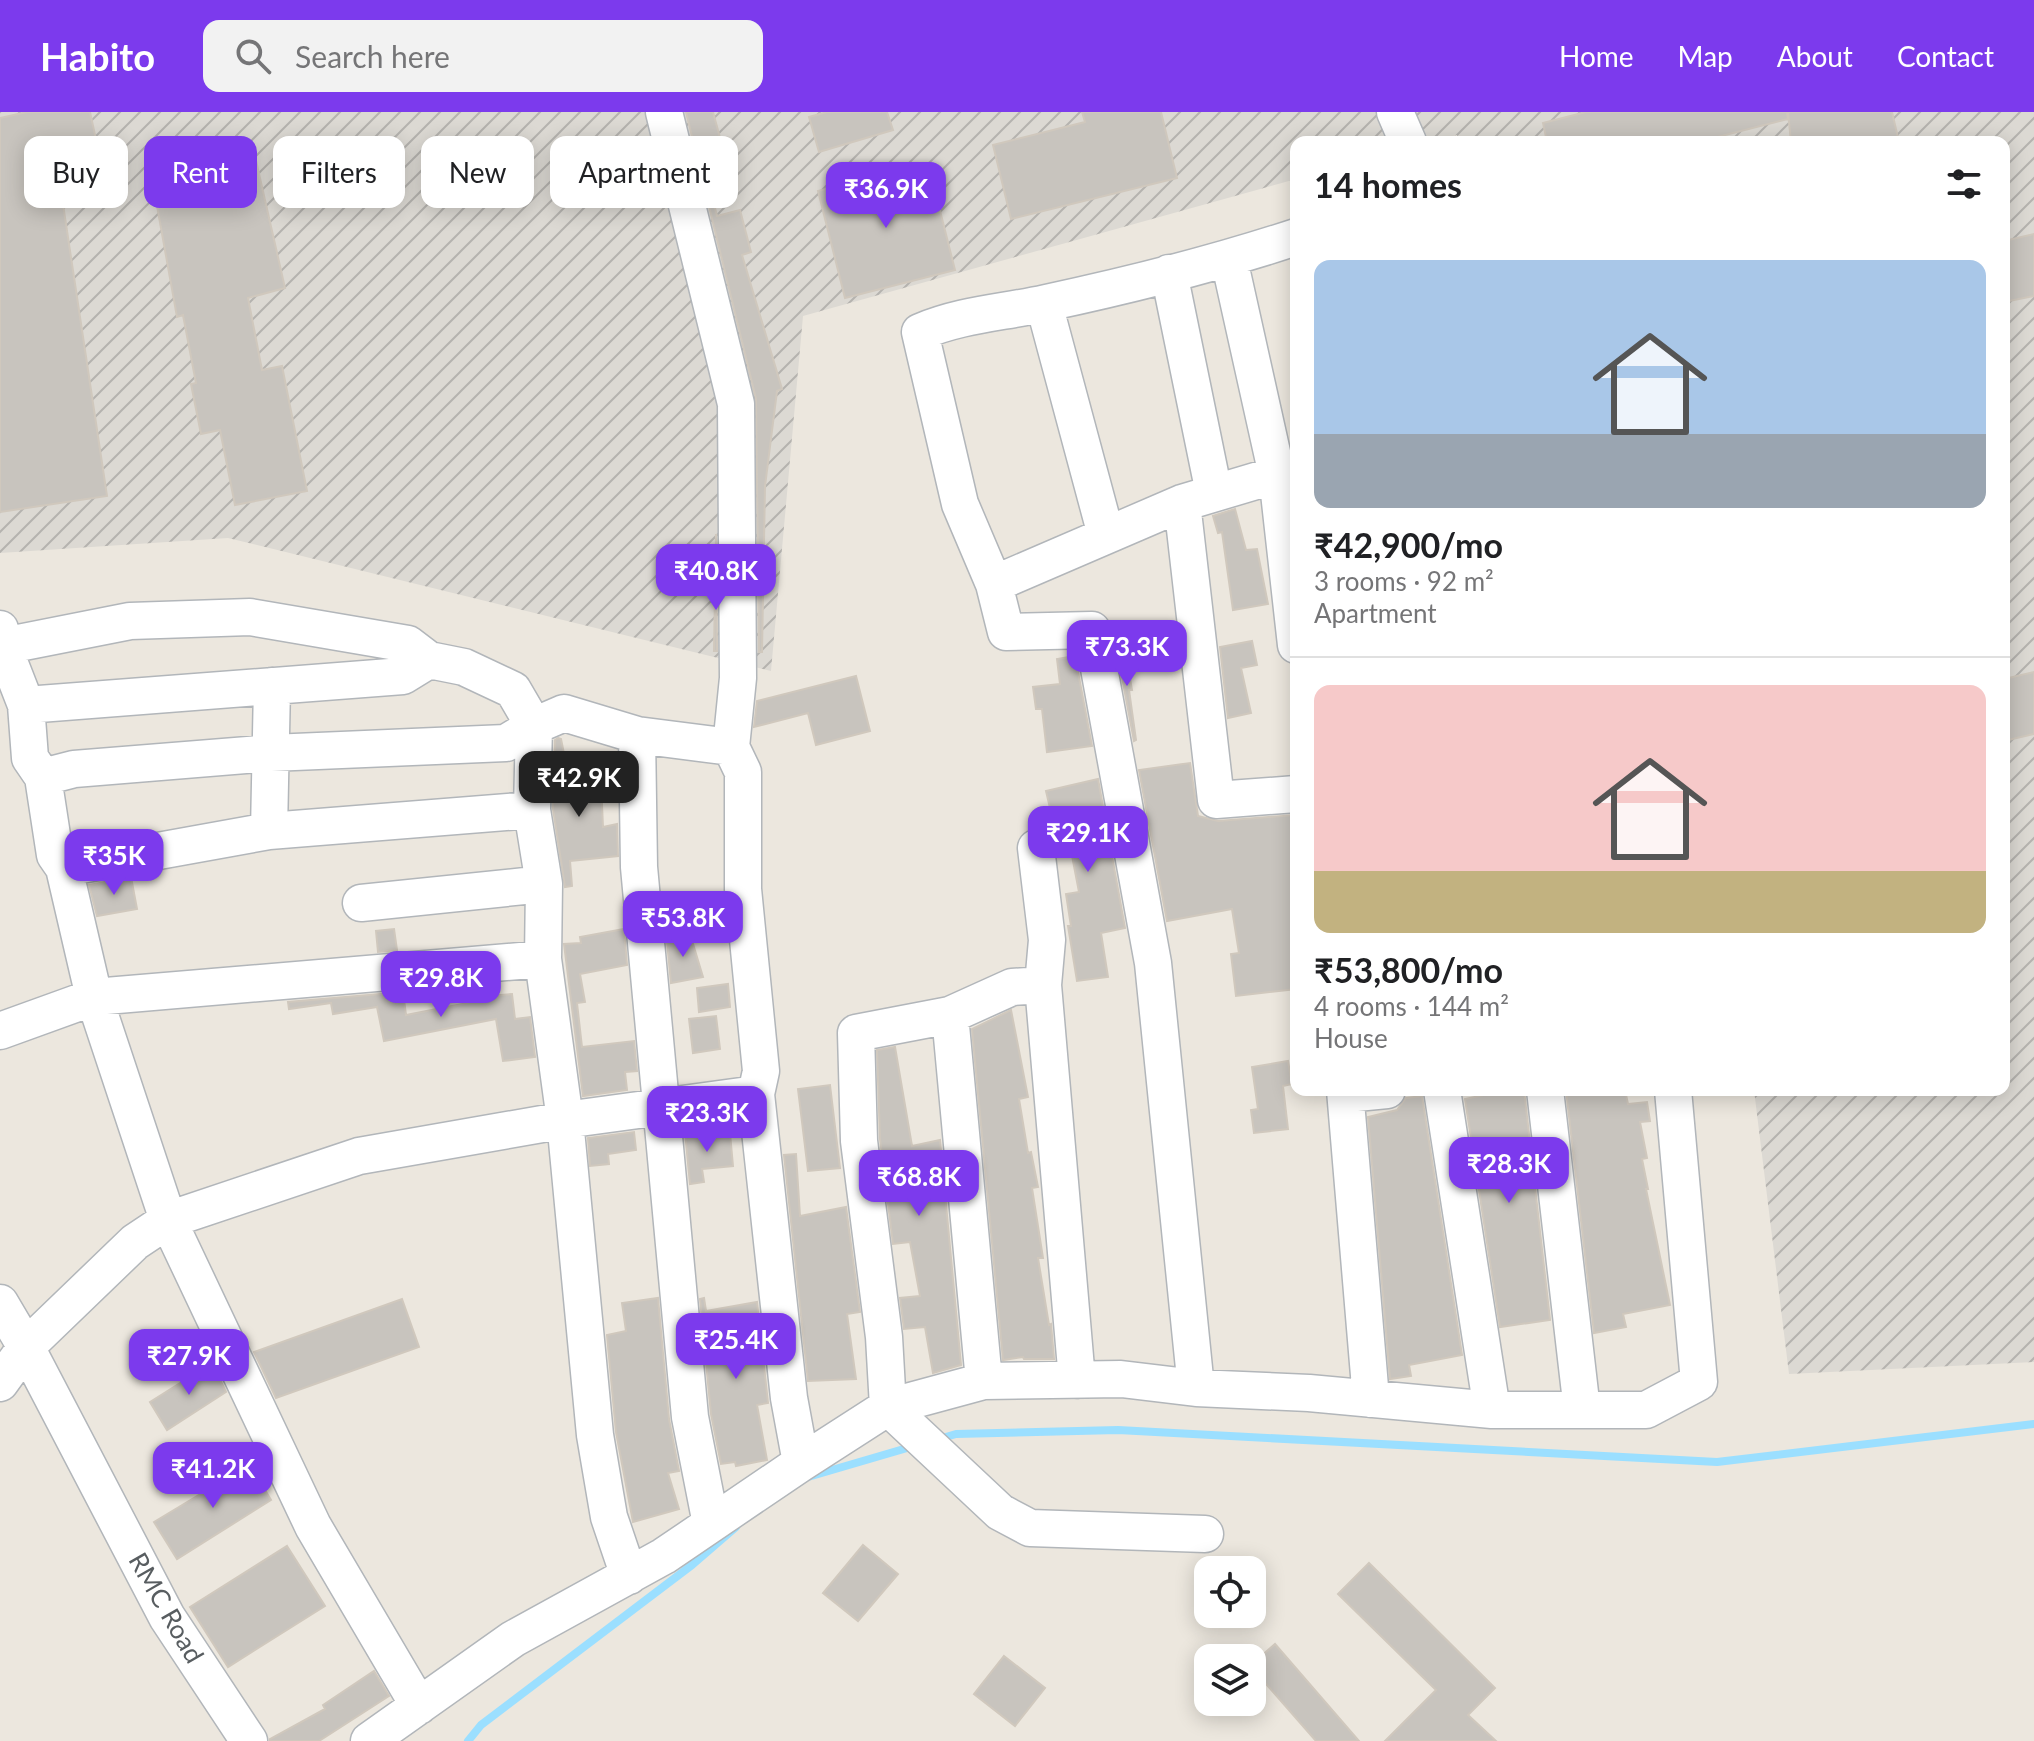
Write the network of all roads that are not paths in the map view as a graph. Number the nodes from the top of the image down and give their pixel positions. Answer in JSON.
{"nodes":[{"id":1,"x":664,"y":112,"type":"edge"},
{"id":2,"x":1395,"y":112,"type":"edge"},
{"id":3,"x":1405,"y":136,"type":"edge"},
{"id":4,"x":1290,"y":239,"type":"edge"},
{"id":5,"x":1229,"y":259,"type":"junction"},
{"id":6,"x":1169,"y":273,"type":"junction"},
{"id":7,"x":1044,"y":304,"type":"junction"},
{"id":8,"x":1287,"y":472,"type":"edge"},
{"id":9,"x":1198,"y":498,"type":"junction"},
{"id":10,"x":1290,"y":530,"type":"edge"},
{"id":11,"x":1106,"y":535,"type":"junction"},
{"id":12,"x":994,"y":584,"type":"junction"},
{"id":13,"x":2,"y":637,"type":"edge"},
{"id":14,"x":429,"y":660,"type":"junction"},
{"id":15,"x":272,"y":686,"type":"junction"},
{"id":16,"x":26,"y":705,"type":"junction"},
{"id":17,"x":534,"y":726,"type":"junction"},
{"id":18,"x":637,"y":735,"type":"junction"},
{"id":19,"x":731,"y":747,"type":"junction"},
{"id":20,"x":271,"y":753,"type":"junction"},
{"id":21,"x":43,"y":777,"type":"junction"},
{"id":22,"x":1290,"y":794,"type":"edge"},
{"id":23,"x":532,"y":810,"type":"junction"},
{"id":24,"x":269,"y":831,"type":"junction"},
{"id":25,"x":1036,"y":848,"type":"dead end"},
{"id":26,"x":64,"y":868,"type":"junction"},
{"id":27,"x":544,"y":884,"type":"junction"},
{"id":28,"x":361,"y":903,"type":"dead end"},
{"id":29,"x":543,"y":959,"type":"junction"},
{"id":30,"x":1043,"y":985,"type":"junction"},
{"id":31,"x":94,"y":997,"type":"junction"},
{"id":32,"x":950,"y":1015,"type":"junction"},
{"id":33,"x":0,"y":1031,"type":"edge"},
{"id":34,"x":756,"y":1094,"type":"junction"},
{"id":35,"x":1346,"y":1096,"type":"edge"},
{"id":36,"x":1443,"y":1096,"type":"edge"},
{"id":37,"x":1546,"y":1096,"type":"edge"},
{"id":38,"x":1674,"y":1096,"type":"edge"},
{"id":39,"x":663,"y":1106,"type":"junction"},
{"id":40,"x":565,"y":1120,"type":"junction"},
{"id":41,"x":168,"y":1220,"type":"junction"},
{"id":42,"x":0,"y":1303,"type":"edge"},
{"id":43,"x":10,"y":1356,"type":"edge"},
{"id":44,"x":1077,"y":1380,"type":"junction"},
{"id":45,"x":984,"y":1381,"type":"junction"},
{"id":46,"x":1196,"y":1388,"type":"junction"},
{"id":47,"x":1371,"y":1399,"type":"junction"},
{"id":48,"x":1492,"y":1410,"type":"junction"},
{"id":49,"x":1582,"y":1410,"type":"junction"},
{"id":50,"x":900,"y":1418,"type":"junction"},
{"id":51,"x":801,"y":1463,"type":"junction"},
{"id":52,"x":711,"y":1524,"type":"junction"},
{"id":53,"x":1205,"y":1534,"type":"dead end"},
{"id":54,"x":629,"y":1576,"type":"junction"},
{"id":55,"x":419,"y":1706,"type":"junction"},
{"id":56,"x":223,"y":1741,"type":"edge"},
{"id":57,"x":249,"y":1741,"type":"edge"},
{"id":58,"x":369,"y":1741,"type":"edge"}],
"edges":[{"from":1,"to":19,"type":"street"},
{"from":2,"to":3,"type":"street"},
{"from":4,"to":5,"type":"street"},
{"from":5,"to":6,"type":"street"},
{"from":5,"to":8,"type":"street"},
{"from":6,"to":7,"type":"street"},
{"from":6,"to":9,"type":"street"},
{"from":7,"to":11,"type":"street"},
{"from":7,"to":12,"type":"street"},
{"from":8,"to":9,"type":"street"},
{"from":8,"to":10,"type":"street"},
{"from":9,"to":11,"type":"street"},
{"from":9,"to":22,"type":"street"},
{"from":11,"to":12,"type":"street"},
{"from":12,"to":46,"type":"street"},
{"from":13,"to":14,"type":"street"},
{"from":13,"to":16,"type":"street"},
{"from":14,"to":15,"type":"street"},
{"from":14,"to":17,"type":"street"},
{"from":15,"to":16,"type":"street"},
{"from":15,"to":20,"type":"street"},
{"from":16,"to":21,"type":"street"},
{"from":17,"to":18,"type":"street"},
{"from":17,"to":20,"type":"street"},
{"from":17,"to":23,"type":"street"},
{"from":18,"to":19,"type":"street"},
{"from":18,"to":39,"type":"street"},
{"from":19,"to":34,"type":"street"},
{"from":20,"to":21,"type":"street"},
{"from":20,"to":24,"type":"street"},
{"from":21,"to":26,"type":"street"},
{"from":23,"to":24,"type":"street"},
{"from":23,"to":27,"type":"street"},
{"from":24,"to":26,"type":"street"},
{"from":25,"to":30,"type":"street"},
{"from":26,"to":31,"type":"street"},
{"from":27,"to":28,"type":"street"},
{"from":27,"to":29,"type":"street"},
{"from":29,"to":31,"type":"street"},
{"from":29,"to":40,"type":"street"},
{"from":30,"to":32,"type":"street"},
{"from":30,"to":44,"type":"street"},
{"from":31,"to":33,"type":"street"},
{"from":31,"to":41,"type":"street"},
{"from":32,"to":45,"type":"street"},
{"from":32,"to":50,"type":"street"},
{"from":34,"to":39,"type":"street"},
{"from":34,"to":51,"type":"street"},
{"from":35,"to":47,"type":"street"},
{"from":36,"to":48,"type":"street"},
{"from":37,"to":49,"type":"street"},
{"from":38,"to":49,"type":"street"},
{"from":39,"to":40,"type":"street"},
{"from":39,"to":52,"type":"street"},
{"from":40,"to":41,"type":"street"},
{"from":40,"to":54,"type":"street"},
{"from":41,"to":43,"type":"street"},
{"from":41,"to":55,"type":"street"},
{"from":42,"to":43,"type":"street","name":"RMC Road"},
{"from":43,"to":56,"type":"street","name":"RMC Road"},
{"from":43,"to":57,"type":"street","name":"RMC Road"},
{"from":44,"to":45,"type":"street"},
{"from":44,"to":46,"type":"street"},
{"from":45,"to":50,"type":"street"},
{"from":46,"to":47,"type":"street"},
{"from":47,"to":48,"type":"street"},
{"from":48,"to":49,"type":"street"},
{"from":50,"to":51,"type":"street"},
{"from":50,"to":53,"type":"street"},
{"from":51,"to":52,"type":"street"},
{"from":52,"to":54,"type":"street"},
{"from":54,"to":55,"type":"street"},
{"from":55,"to":58,"type":"street"}]}
